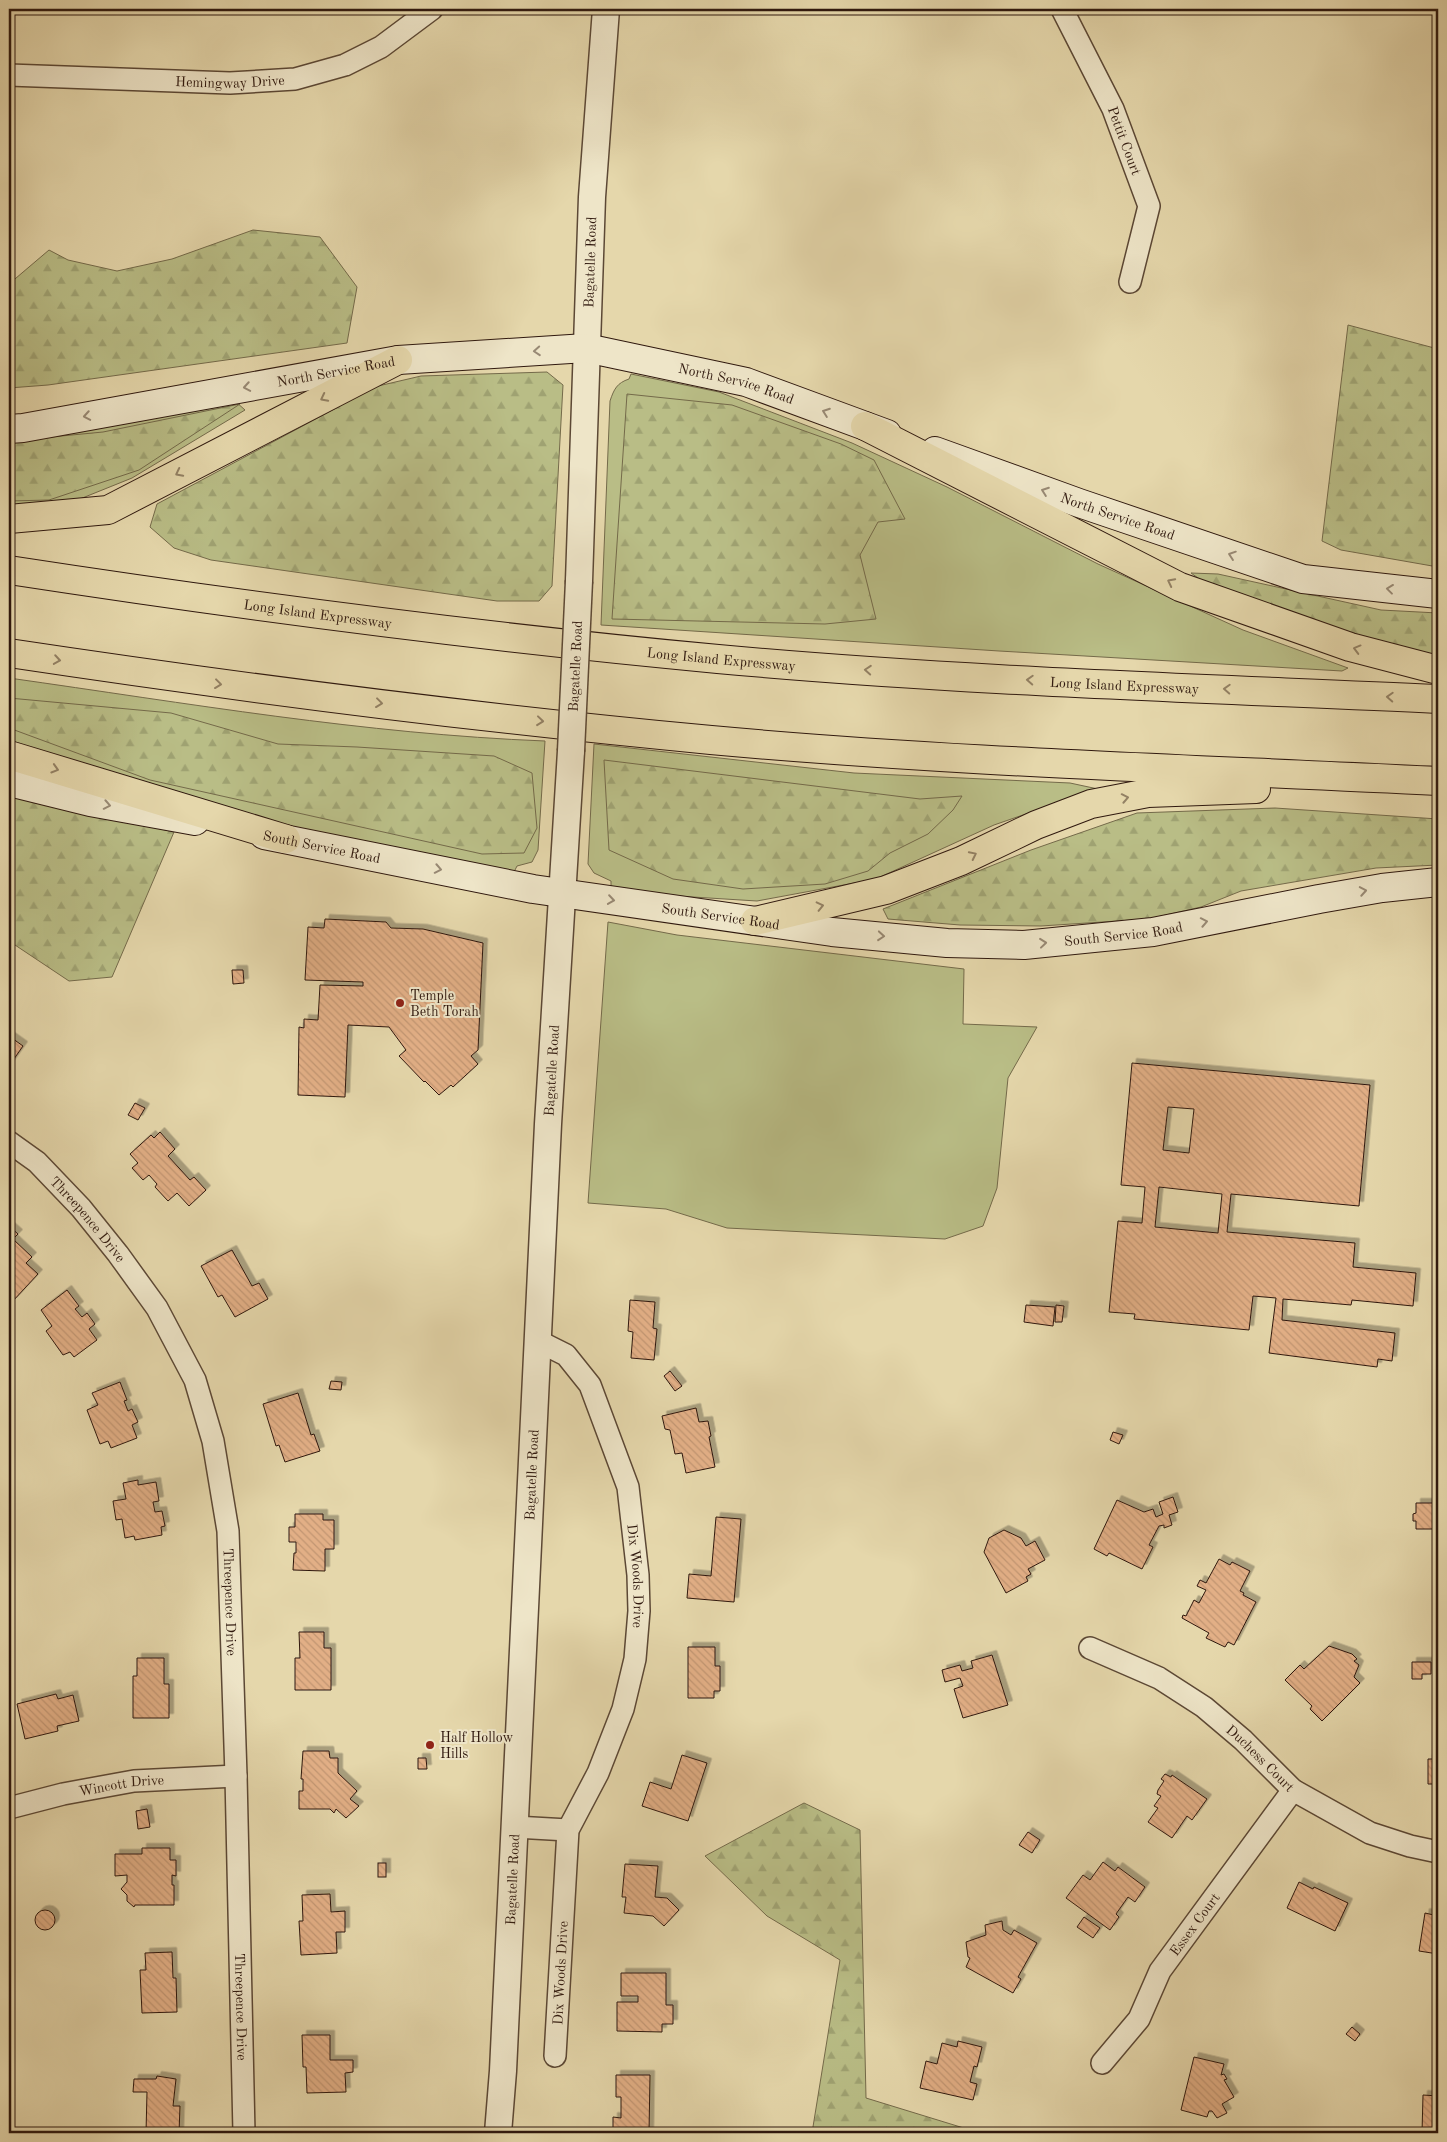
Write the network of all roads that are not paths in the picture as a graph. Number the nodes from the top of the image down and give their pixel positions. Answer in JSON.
{"nodes":[{"id":1,"x":432,"y":9,"type":"edge"},
{"id":2,"x":606,"y":9,"type":"edge"},
{"id":3,"x":1062,"y":9,"type":"edge"},
{"id":4,"x":9,"y":75,"type":"edge"},
{"id":5,"x":1130,"y":282,"type":"dead end"},
{"id":6,"x":586,"y":348,"type":"junction"},
{"id":7,"x":398,"y":360,"type":"junction"},
{"id":8,"x":865,"y":426,"type":"junction"},
{"id":9,"x":9,"y":429,"type":"edge"},
{"id":10,"x":9,"y":519,"type":"edge"},
{"id":11,"x":9,"y":570,"type":"edge"},
{"id":12,"x":1438,"y":594,"type":"edge"},
{"id":13,"x":9,"y":652,"type":"edge"},
{"id":14,"x":1438,"y":670,"type":"edge"},
{"id":15,"x":1438,"y":700,"type":"edge"},
{"id":16,"x":9,"y":755,"type":"edge"},
{"id":17,"x":1438,"y":781,"type":"edge"},
{"id":18,"x":9,"y":782,"type":"edge"},
{"id":19,"x":1438,"y":789,"type":"edge"},
{"id":20,"x":286,"y":839,"type":"junction"},
{"id":21,"x":1438,"y":882,"type":"edge"},
{"id":22,"x":563,"y":893,"type":"junction"},
{"id":23,"x":755,"y":921,"type":"junction"},
{"id":24,"x":9,"y":1142,"type":"edge"},
{"id":25,"x":538,"y":1341,"type":"junction"},
{"id":26,"x":1090,"y":1648,"type":"dead end"},
{"id":27,"x":236,"y":1776,"type":"junction"},
{"id":28,"x":1293,"y":1790,"type":"junction"},
{"id":29,"x":9,"y":1808,"type":"edge"},
{"id":30,"x":515,"y":1827,"type":"junction"},
{"id":31,"x":568,"y":1830,"type":"junction"},
{"id":32,"x":1438,"y":1852,"type":"edge"},
{"id":33,"x":555,"y":2056,"type":"dead end"},
{"id":34,"x":1102,"y":2063,"type":"dead end"},
{"id":35,"x":244,"y":2133,"type":"edge"},
{"id":36,"x":498,"y":2133,"type":"edge"}],
"edges":[{"from":1,"to":4,"type":"street","name":"Hemingway Drive"},
{"from":2,"to":6,"type":"street","name":"Bagatelle Road"},
{"from":3,"to":5,"type":"street","name":"Pettit Court"},
{"from":6,"to":7,"type":"main road","name":"North Service Road","one_way":true},
{"from":8,"to":6,"type":"main road","name":"North Service Road","one_way":true},
{"from":6,"to":22,"type":"street","name":"Bagatelle Road","bridge":true},
{"from":7,"to":9,"type":"main road","name":"North Service Road","one_way":true},
{"from":7,"to":10,"type":"highway","one_way":true},
{"from":12,"to":8,"type":"main road","name":"North Service Road","one_way":true},
{"from":14,"to":8,"type":"highway","one_way":true},
{"from":15,"to":11,"type":"highway","name":"Long Island Expressway","one_way":true},
{"from":13,"to":17,"type":"highway","one_way":true},
{"from":16,"to":20,"type":"highway","one_way":true},
{"from":18,"to":20,"type":"main road","name":"South Service Road","one_way":true},
{"from":23,"to":19,"type":"highway","one_way":true},
{"from":20,"to":22,"type":"main road","name":"South Service Road","one_way":true},
{"from":23,"to":21,"type":"main road","name":"South Service Road","one_way":true},
{"from":22,"to":23,"type":"main road","name":"South Service Road","one_way":true},
{"from":22,"to":25,"type":"street","name":"Bagatelle Road"},
{"from":24,"to":27,"type":"street","name":"Threepence Drive"},
{"from":25,"to":30,"type":"street","name":"Bagatelle Road"},
{"from":25,"to":31,"type":"street","name":"Dix Woods Drive"},
{"from":26,"to":28,"type":"street","name":"Duchess Court"},
{"from":27,"to":29,"type":"street","name":"Wincott Drive"},
{"from":27,"to":35,"type":"street","name":"Threepence Drive"},
{"from":28,"to":32,"type":"street","name":"Duchess Court"},
{"from":28,"to":34,"type":"street","name":"Essex Court"},
{"from":30,"to":31,"type":"street"},
{"from":30,"to":36,"type":"street","name":"Bagatelle Road"},
{"from":31,"to":33,"type":"street","name":"Dix Woods Drive"}]}
